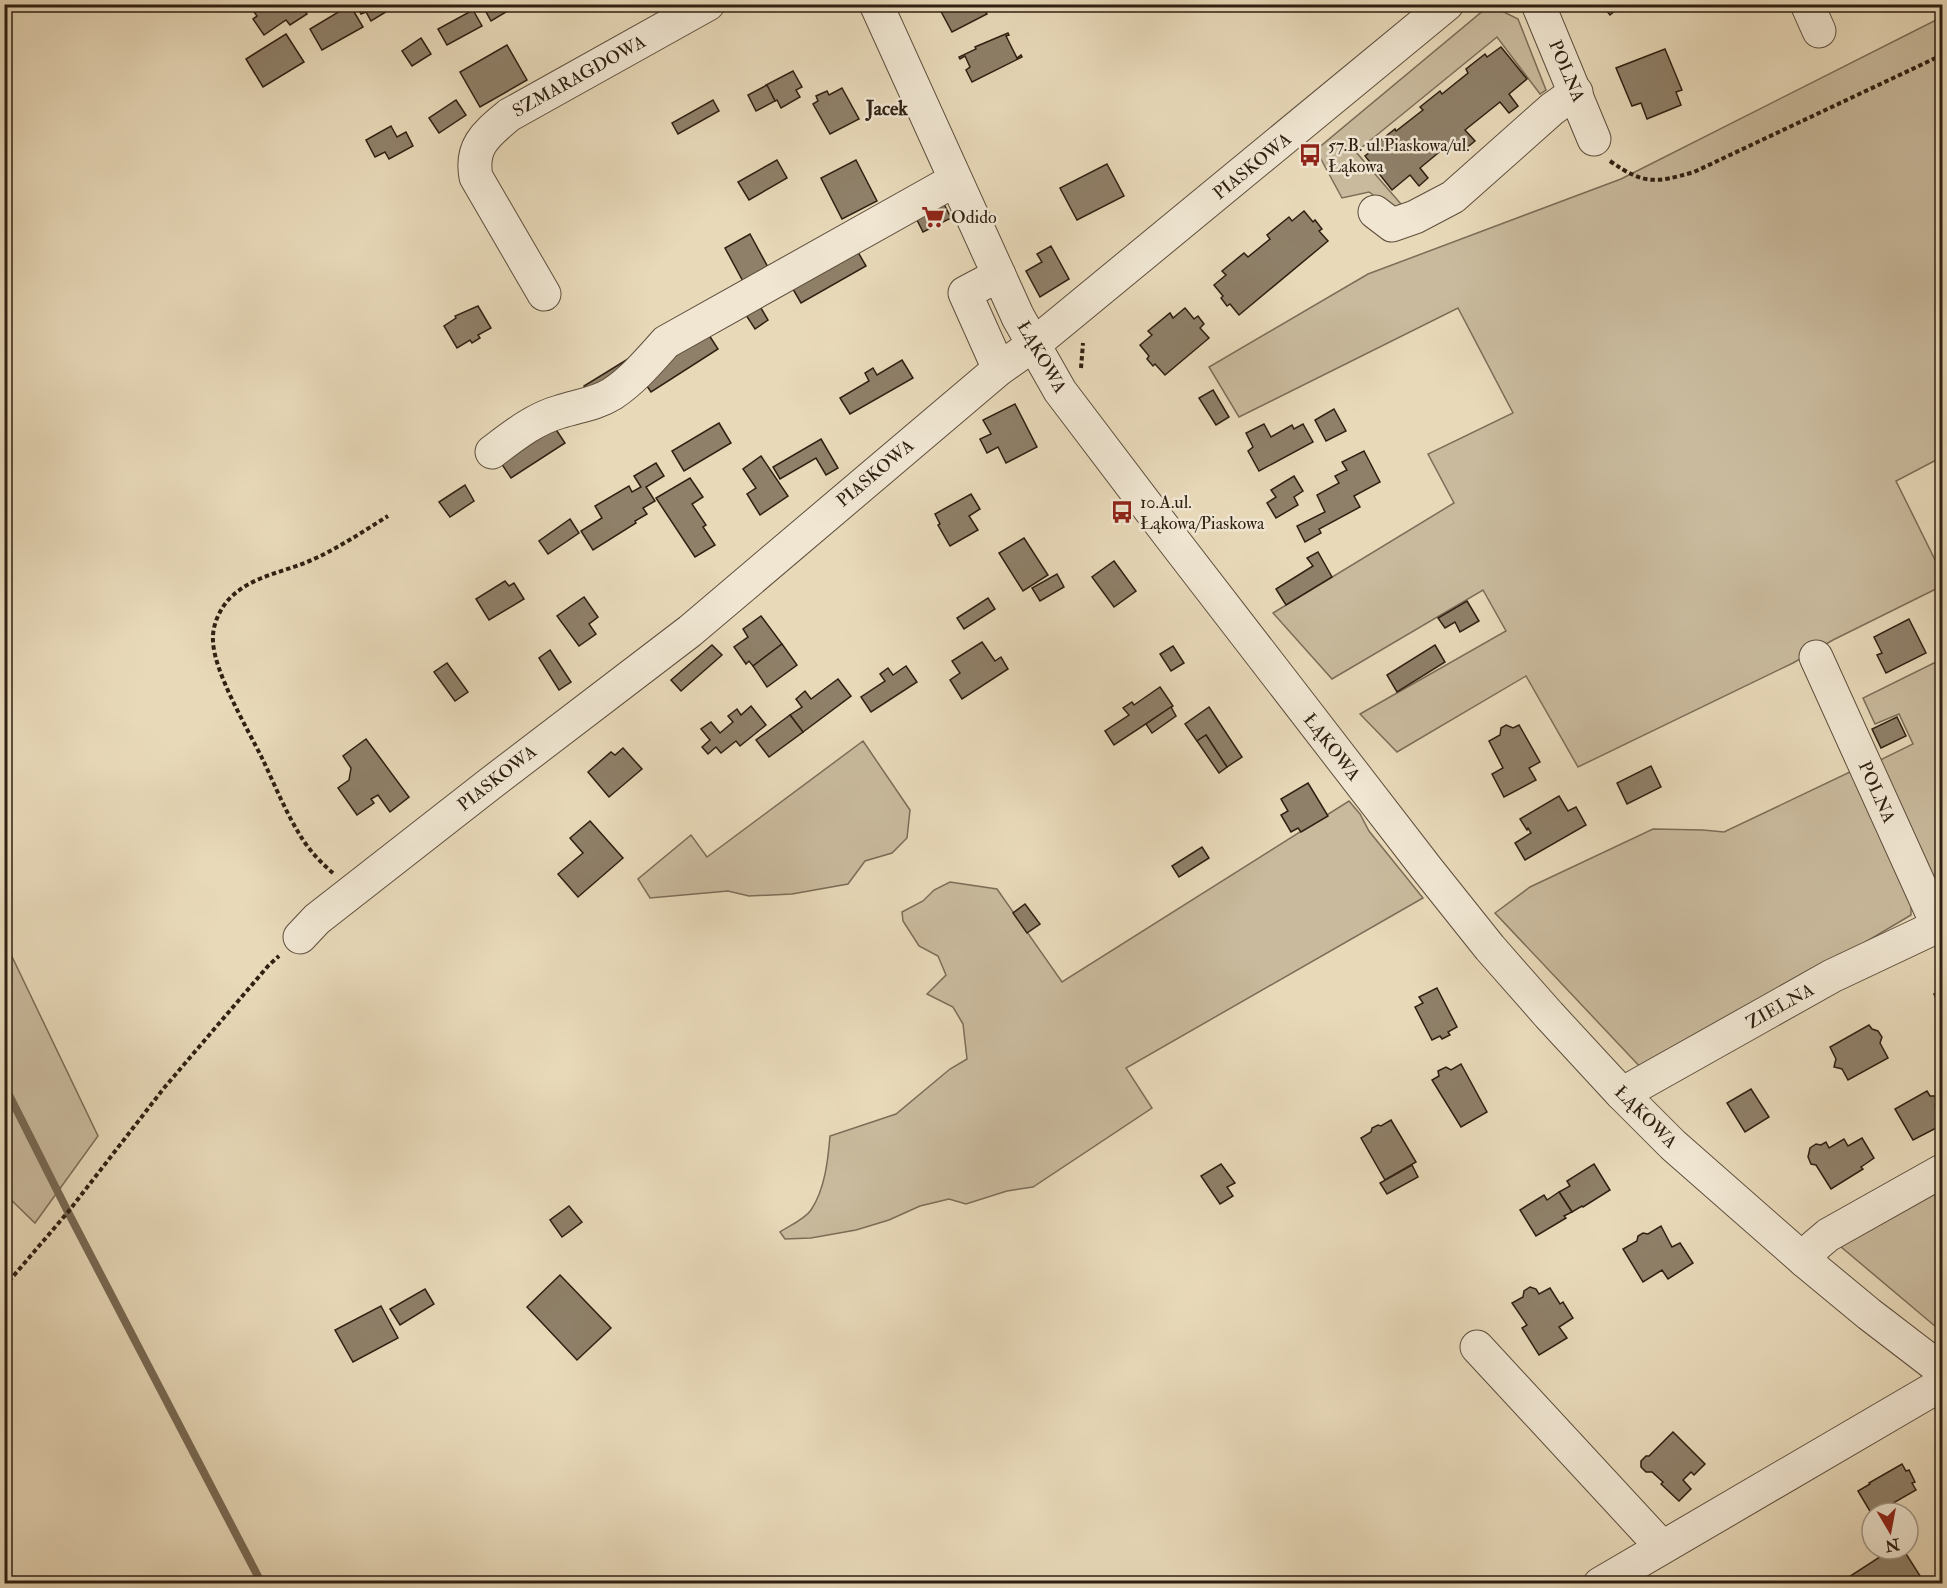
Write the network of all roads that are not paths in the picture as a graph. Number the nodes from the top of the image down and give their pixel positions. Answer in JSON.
{"nodes":[{"id":1,"x":708,"y":4,"type":"edge"},
{"id":2,"x":876,"y":4,"type":"edge"},
{"id":3,"x":1447,"y":4,"type":"edge"},
{"id":4,"x":1538,"y":4,"type":"edge"},
{"id":5,"x":1576,"y":93,"type":"junction"},
{"id":6,"x":1594,"y":139,"type":"road end"},
{"id":7,"x":956,"y":180,"type":"junction"},
{"id":8,"x":1375,"y":212,"type":"dead end"},
{"id":9,"x":999,"y":275,"type":"junction"},
{"id":10,"x":544,"y":294,"type":"dead end"},
{"id":11,"x":1033,"y":345,"type":"junction"},
{"id":12,"x":999,"y":369,"type":"junction"},
{"id":13,"x":492,"y":453,"type":"dead end"},
{"id":14,"x":1816,"y":657,"type":"dead end"},
{"id":15,"x":1940,"y":925,"type":"edge"},
{"id":16,"x":300,"y":938,"type":"road end"},
{"id":17,"x":1622,"y":1094,"type":"junction"},
{"id":18,"x":1942,"y":1171,"type":"edge"},
{"id":19,"x":1805,"y":1262,"type":"junction"},
{"id":20,"x":1477,"y":1347,"type":"dead end"},
{"id":21,"x":1942,"y":1370,"type":"edge"},
{"id":22,"x":1942,"y":1384,"type":"edge"},
{"id":23,"x":1662,"y":1546,"type":"junction"},
{"id":24,"x":1600,"y":1584,"type":"edge"}],
"edges":[{"from":1,"to":10,"type":"street","name":"SZMARAGDOWA"},
{"from":2,"to":7,"type":"street","name":"ŁĄKOWA"},
{"from":3,"to":11,"type":"street","name":"PIASKOWA"},
{"from":4,"to":5,"type":"street","name":"POLNA"},
{"from":5,"to":6,"type":"street","name":"POLNA"},
{"from":5,"to":8,"type":"street"},
{"from":7,"to":9,"type":"street","name":"ŁĄKOWA"},
{"from":7,"to":13,"type":"street"},
{"from":9,"to":11,"type":"street","name":"ŁĄKOWA"},
{"from":9,"to":12,"type":"street"},
{"from":11,"to":12,"type":"street","name":"PIASKOWA"},
{"from":11,"to":17,"type":"street","name":"ŁĄKOWA"},
{"from":12,"to":16,"type":"street","name":"PIASKOWA"},
{"from":14,"to":15,"type":"street","name":"POLNA"},
{"from":15,"to":17,"type":"street","name":"ZIELNA"},
{"from":17,"to":19,"type":"street","name":"ŁĄKOWA"},
{"from":18,"to":19,"type":"street"},
{"from":19,"to":21,"type":"street","name":"ŁĄKOWA"},
{"from":20,"to":23,"type":"street"},
{"from":22,"to":23,"type":"street"},
{"from":23,"to":24,"type":"street"}]}
